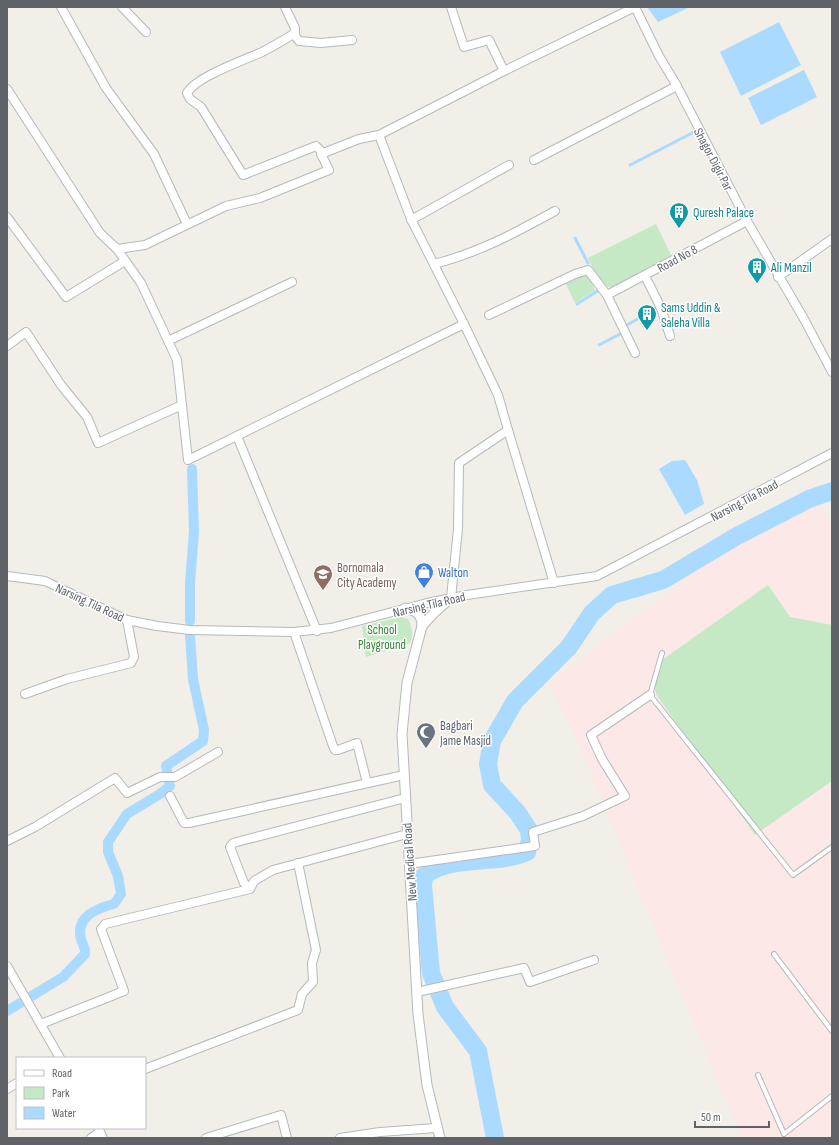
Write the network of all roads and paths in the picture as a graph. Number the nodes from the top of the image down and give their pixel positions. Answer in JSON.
{"nodes":[{"id":1,"x":61,"y":7,"type":"edge"},
{"id":2,"x":122,"y":7,"type":"edge"},
{"id":3,"x":285,"y":7,"type":"edge"},
{"id":4,"x":451,"y":7,"type":"edge"},
{"id":5,"x":635,"y":7,"type":"edge"},
{"id":6,"x":146,"y":32,"type":"dead end"},
{"id":7,"x":294,"y":34,"type":"junction"},
{"id":8,"x":352,"y":40,"type":"dead end"},
{"id":9,"x":504,"y":71,"type":"junction"},
{"id":10,"x":677,"y":86,"type":"junction"},
{"id":11,"x":7,"y":89,"type":"edge"},
{"id":12,"x":379,"y":135,"type":"junction"},
{"id":13,"x":323,"y":153,"type":"junction"},
{"id":14,"x":534,"y":160,"type":"dead end"},
{"id":15,"x":509,"y":164,"type":"dead end"},
{"id":16,"x":555,"y":211,"type":"dead end"},
{"id":17,"x":7,"y":217,"type":"edge"},
{"id":18,"x":411,"y":220,"type":"junction"},
{"id":19,"x":747,"y":221,"type":"junction"},
{"id":20,"x":187,"y":224,"type":"junction"},
{"id":21,"x":832,"y":240,"type":"edge"},
{"id":22,"x":116,"y":249,"type":"junction"},
{"id":23,"x":125,"y":261,"type":"junction"},
{"id":24,"x":434,"y":264,"type":"junction"},
{"id":25,"x":645,"y":276,"type":"junction"},
{"id":26,"x":778,"y":277,"type":"junction"},
{"id":27,"x":292,"y":282,"type":"dead end"},
{"id":28,"x":608,"y":295,"type":"junction"},
{"id":29,"x":489,"y":315,"type":"dead end"},
{"id":30,"x":464,"y":324,"type":"junction"},
{"id":31,"x":670,"y":336,"type":"dead end"},
{"id":32,"x":168,"y":341,"type":"junction"},
{"id":33,"x":7,"y":346,"type":"edge"},
{"id":34,"x":635,"y":353,"type":"dead end"},
{"id":35,"x":829,"y":358,"type":"edge"},
{"id":36,"x":832,"y":372,"type":"edge"},
{"id":37,"x":182,"y":406,"type":"junction"},
{"id":38,"x":508,"y":430,"type":"junction"},
{"id":39,"x":237,"y":436,"type":"junction"},
{"id":40,"x":832,"y":453,"type":"edge"},
{"id":41,"x":7,"y":576,"type":"edge"},
{"id":42,"x":554,"y":583,"type":"junction"},
{"id":43,"x":451,"y":598,"type":"junction"},
{"id":44,"x":406,"y":608,"type":"junction"},
{"id":45,"x":127,"y":620,"type":"junction"},
{"id":46,"x":422,"y":626,"type":"junction"},
{"id":47,"x":317,"y":630,"type":"junction"},
{"id":48,"x":294,"y":632,"type":"junction"},
{"id":49,"x":662,"y":653,"type":"dead end"},
{"id":50,"x":25,"y":694,"type":"dead end"},
{"id":51,"x":650,"y":695,"type":"junction"},
{"id":52,"x":218,"y":752,"type":"dead end"},
{"id":53,"x":404,"y":775,"type":"junction"},
{"id":54,"x":367,"y":783,"type":"junction"},
{"id":55,"x":170,"y":796,"type":"dead end"},
{"id":56,"x":405,"y":798,"type":"junction"},
{"id":57,"x":407,"y":834,"type":"junction"},
{"id":58,"x":7,"y":841,"type":"edge"},
{"id":59,"x":832,"y":846,"type":"edge"},
{"id":60,"x":298,"y":863,"type":"junction"},
{"id":61,"x":409,"y":864,"type":"junction"},
{"id":62,"x":250,"y":889,"type":"junction"},
{"id":63,"x":774,"y":954,"type":"dead end"},
{"id":64,"x":594,"y":960,"type":"dead end"},
{"id":65,"x":7,"y":966,"type":"edge"},
{"id":66,"x":417,"y":992,"type":"junction"},
{"id":67,"x":41,"y":1024,"type":"junction"},
{"id":68,"x":832,"y":1031,"type":"edge"},
{"id":69,"x":59,"y":1057,"type":"edge"},
{"id":70,"x":146,"y":1069,"type":"edge"},
{"id":71,"x":758,"y":1076,"type":"dead end"},
{"id":72,"x":16,"y":1084,"type":"edge"},
{"id":73,"x":7,"y":1089,"type":"edge"},
{"id":74,"x":832,"y":1096,"type":"edge"},
{"id":75,"x":436,"y":1128,"type":"junction"},
{"id":76,"x":100,"y":1133,"type":"edge"},
{"id":77,"x":91,"y":1138,"type":"edge"},
{"id":78,"x":206,"y":1138,"type":"edge"},
{"id":79,"x":287,"y":1138,"type":"edge"},
{"id":80,"x":340,"y":1138,"type":"edge"},
{"id":81,"x":440,"y":1138,"type":"edge"}],
"edges":[{"from":1,"to":20,"type":"street"},
{"from":2,"to":6,"type":"street"},
{"from":3,"to":7,"type":"street"},
{"from":4,"to":9,"type":"street"},
{"from":5,"to":9,"type":"street"},
{"from":5,"to":10,"type":"street","name":"Shagor Digir Par"},
{"from":7,"to":8,"type":"street"},
{"from":7,"to":13,"type":"street"},
{"from":9,"to":12,"type":"street"},
{"from":10,"to":14,"type":"street"},
{"from":10,"to":19,"type":"street","name":"Shagor Digir Par"},
{"from":11,"to":22,"type":"street"},
{"from":12,"to":13,"type":"street"},
{"from":12,"to":18,"type":"street"},
{"from":13,"to":20,"type":"street"},
{"from":15,"to":18,"type":"street"},
{"from":16,"to":24,"type":"street"},
{"from":17,"to":23,"type":"street"},
{"from":18,"to":24,"type":"street"},
{"from":19,"to":25,"type":"street","name":"Road No 8"},
{"from":19,"to":26,"type":"street","name":"Shagor Digir Par"},
{"from":20,"to":22,"type":"street"},
{"from":21,"to":26,"type":"street"},
{"from":22,"to":23,"type":"street"},
{"from":23,"to":32,"type":"street"},
{"from":24,"to":30,"type":"street"},
{"from":25,"to":28,"type":"street","name":"Road No 8"},
{"from":25,"to":31,"type":"street"},
{"from":26,"to":35,"type":"street","name":"Shagor Digir Par"},
{"from":27,"to":32,"type":"street"},
{"from":28,"to":29,"type":"street"},
{"from":28,"to":34,"type":"street"},
{"from":30,"to":38,"type":"street"},
{"from":30,"to":39,"type":"street"},
{"from":32,"to":37,"type":"street"},
{"from":33,"to":37,"type":"street"},
{"from":35,"to":36,"type":"street","name":"Shagor Digir Par"},
{"from":37,"to":39,"type":"street"},
{"from":38,"to":42,"type":"street"},
{"from":38,"to":43,"type":"street"},
{"from":39,"to":47,"type":"street"},
{"from":40,"to":42,"type":"street","name":"Narsing Tila Road"},
{"from":41,"to":45,"type":"street","name":"Narsing Tila Road"},
{"from":42,"to":43,"type":"street","name":"Narsing Tila Road"},
{"from":43,"to":44,"type":"street","name":"Narsing Tila Road"},
{"from":43,"to":46,"type":"street","name":"New Medical Road"},
{"from":44,"to":46,"type":"street"},
{"from":44,"to":47,"type":"street","name":"Narsing Tila Road"},
{"from":45,"to":48,"type":"street","name":"Narsing Tila Road"},
{"from":45,"to":50,"type":"street"},
{"from":46,"to":53,"type":"street","name":"New Medical Road"},
{"from":47,"to":48,"type":"street","name":"Narsing Tila Road"},
{"from":48,"to":54,"type":"street"},
{"from":49,"to":51,"type":"lane"},
{"from":51,"to":59,"type":"lane"},
{"from":51,"to":61,"type":"street"},
{"from":52,"to":58,"type":"street"},
{"from":53,"to":54,"type":"street"},
{"from":53,"to":56,"type":"street","name":"New Medical Road"},
{"from":54,"to":55,"type":"street"},
{"from":56,"to":57,"type":"street","name":"New Medical Road"},
{"from":56,"to":62,"type":"street"},
{"from":57,"to":60,"type":"street"},
{"from":57,"to":61,"type":"street","name":"New Medical Road"},
{"from":60,"to":62,"type":"street"},
{"from":60,"to":70,"type":"street"},
{"from":61,"to":66,"type":"street","name":"New Medical Road"},
{"from":62,"to":67,"type":"street"},
{"from":63,"to":68,"type":"lane"},
{"from":64,"to":66,"type":"street"},
{"from":65,"to":67,"type":"street"},
{"from":66,"to":75,"type":"street","name":"New Medical Road"},
{"from":67,"to":69,"type":"street"},
{"from":71,"to":74,"type":"lane"},
{"from":72,"to":73,"type":"street"},
{"from":75,"to":80,"type":"street"},
{"from":75,"to":81,"type":"street","name":"New Medical Road"},
{"from":76,"to":77,"type":"street"},
{"from":78,"to":79,"type":"street"}]}
